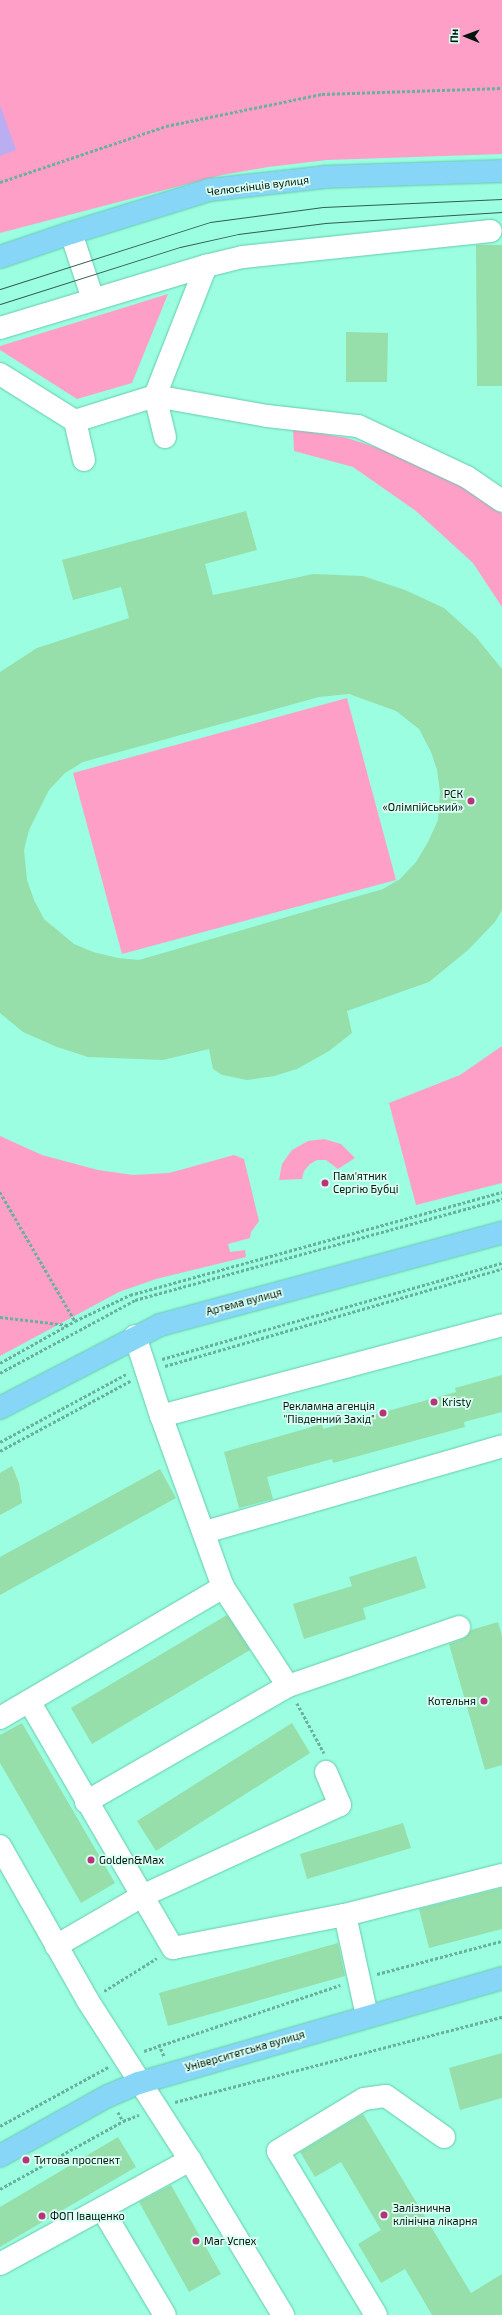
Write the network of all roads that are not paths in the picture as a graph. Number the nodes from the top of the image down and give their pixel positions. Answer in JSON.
{"nodes":[{"id":1,"x":502,"y":171,"type":"edge"},
{"id":2,"x":491,"y":231,"type":"dead end"},
{"id":3,"x":71,"y":233,"type":"junction"},
{"id":4,"x":0,"y":258,"type":"edge"},
{"id":5,"x":206,"y":266,"type":"junction"},
{"id":6,"x":93,"y":299,"type":"junction"},
{"id":7,"x":0,"y":328,"type":"edge"},
{"id":8,"x":0,"y":374,"type":"edge"},
{"id":9,"x":155,"y":396,"type":"junction"},
{"id":10,"x":75,"y":421,"type":"junction"},
{"id":11,"x":164,"y":437,"type":"dead end"},
{"id":12,"x":84,"y":460,"type":"dead end"},
{"id":13,"x":502,"y":501,"type":"edge"},
{"id":14,"x":502,"y":1232,"type":"edge"},
{"id":15,"x":502,"y":1325,"type":"edge"},
{"id":16,"x":135,"y":1336,"type":"junction"},
{"id":17,"x":0,"y":1408,"type":"edge"},
{"id":18,"x":161,"y":1416,"type":"junction"},
{"id":19,"x":502,"y":1446,"type":"edge"},
{"id":20,"x":205,"y":1532,"type":"junction"},
{"id":21,"x":223,"y":1587,"type":"junction"},
{"id":22,"x":459,"y":1627,"type":"dead end"},
{"id":23,"x":288,"y":1686,"type":"junction"},
{"id":24,"x":29,"y":1701,"type":"junction"},
{"id":25,"x":0,"y":1718,"type":"edge"},
{"id":26,"x":326,"y":1772,"type":"road end"},
{"id":27,"x":86,"y":1802,"type":"junction"},
{"id":28,"x":0,"y":1846,"type":"edge"},
{"id":29,"x":502,"y":1875,"type":"edge"},
{"id":30,"x":142,"y":1896,"type":"junction"},
{"id":31,"x":345,"y":1915,"type":"junction"},
{"id":32,"x":56,"y":1946,"type":"junction"},
{"id":33,"x":502,"y":1978,"type":"edge"},
{"id":34,"x":367,"y":2016,"type":"junction"},
{"id":35,"x":139,"y":2083,"type":"junction"},
{"id":36,"x":444,"y":2137,"type":"dead end"},
{"id":37,"x":0,"y":2156,"type":"edge"},
{"id":38,"x":190,"y":2160,"type":"junction"},
{"id":39,"x":102,"y":2209,"type":"junction"},
{"id":40,"x":0,"y":2264,"type":"edge"},
{"id":41,"x":165,"y":2315,"type":"edge"},
{"id":42,"x":283,"y":2315,"type":"edge"},
{"id":43,"x":376,"y":2315,"type":"edge"}],
"edges":[{"from":1,"to":3,"type":"main road","name":"Челюскінців вулиця"},
{"from":2,"to":5,"type":"street"},
{"from":3,"to":4,"type":"main road","name":"Челюскінців вулиця"},
{"from":3,"to":6,"type":"street"},
{"from":5,"to":6,"type":"street"},
{"from":5,"to":9,"type":"street"},
{"from":6,"to":7,"type":"street"},
{"from":8,"to":10,"type":"street"},
{"from":9,"to":10,"type":"street"},
{"from":9,"to":11,"type":"street"},
{"from":9,"to":13,"type":"street"},
{"from":10,"to":12,"type":"street"},
{"from":14,"to":16,"type":"main road","name":"Артема вулиця"},
{"from":15,"to":18,"type":"street"},
{"from":16,"to":17,"type":"main road","name":"Артема вулиця"},
{"from":16,"to":18,"type":"street"},
{"from":18,"to":20,"type":"street"},
{"from":19,"to":20,"type":"street"},
{"from":20,"to":21,"type":"street"},
{"from":21,"to":23,"type":"street"},
{"from":21,"to":24,"type":"street"},
{"from":22,"to":23,"type":"street"},
{"from":23,"to":27,"type":"street"},
{"from":24,"to":25,"type":"street"},
{"from":24,"to":27,"type":"street"},
{"from":26,"to":30,"type":"street"},
{"from":27,"to":30,"type":"street"},
{"from":28,"to":32,"type":"street"},
{"from":29,"to":31,"type":"street"},
{"from":30,"to":31,"type":"street"},
{"from":30,"to":32,"type":"street"},
{"from":31,"to":34,"type":"street"},
{"from":32,"to":35,"type":"street"},
{"from":33,"to":34,"type":"main road","name":"Університетська вулиця"},
{"from":34,"to":35,"type":"main road","name":"Університетська вулиця"},
{"from":35,"to":37,"type":"main road","name":"Університетська вулиця"},
{"from":35,"to":38,"type":"street"},
{"from":36,"to":43,"type":"street"},
{"from":38,"to":39,"type":"street"},
{"from":38,"to":42,"type":"street"},
{"from":39,"to":40,"type":"street"},
{"from":39,"to":41,"type":"street"}]}
